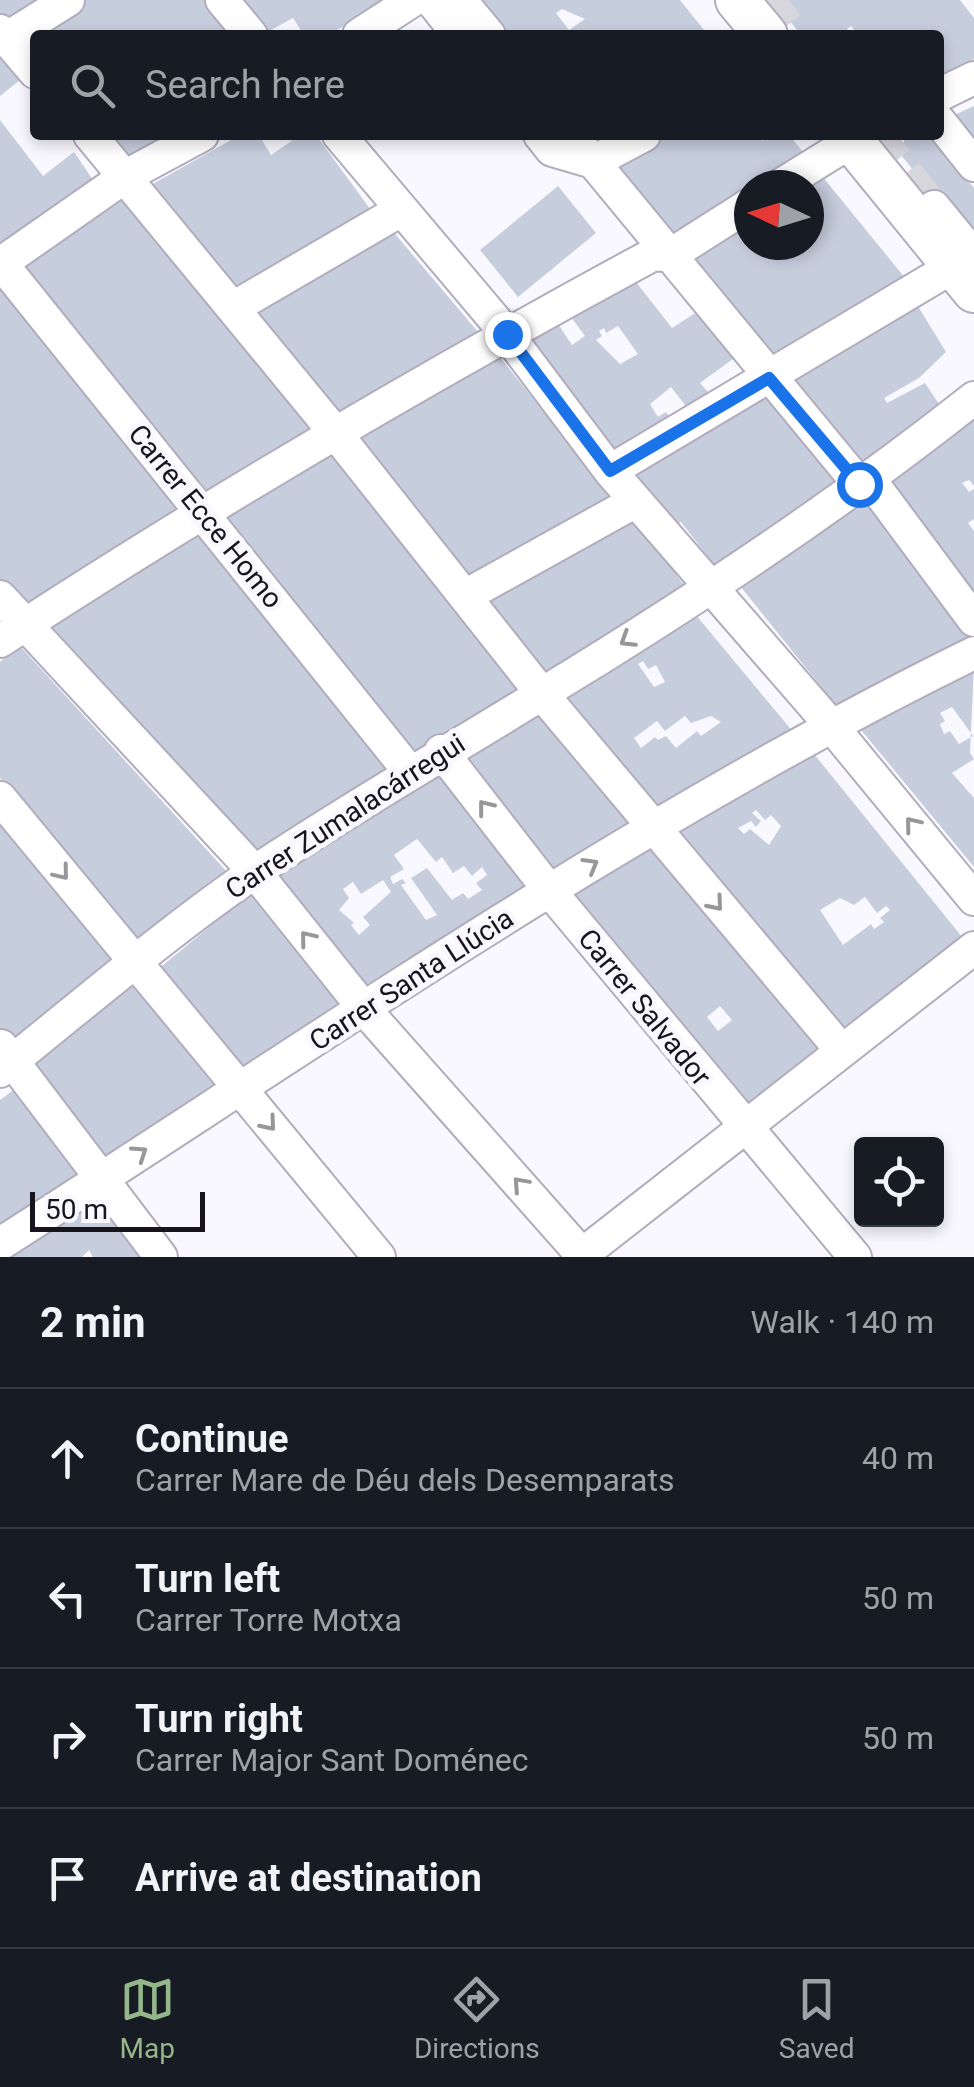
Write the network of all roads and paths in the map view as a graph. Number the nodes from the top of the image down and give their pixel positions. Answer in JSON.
{"nodes":[{"id":1,"x":68,"y":0,"type":"edge"},
{"id":2,"x":222,"y":0,"type":"edge"},
{"id":3,"x":413,"y":0,"type":"edge"},
{"id":4,"x":430,"y":0,"type":"edge"},
{"id":5,"x":460,"y":0,"type":"edge"},
{"id":6,"x":738,"y":0,"type":"edge"},
{"id":7,"x":247,"y":30,"type":"edge"},
{"id":8,"x":367,"y":30,"type":"edge"},
{"id":9,"x":455,"y":30,"type":"edge"},
{"id":10,"x":485,"y":30,"type":"edge"},
{"id":11,"x":762,"y":30,"type":"edge"},
{"id":12,"x":3,"y":35,"type":"edge"},
{"id":13,"x":30,"y":66,"type":"edge"},
{"id":14,"x":974,"y":78,"type":"edge"},
{"id":15,"x":944,"y":93,"type":"edge"},
{"id":16,"x":944,"y":127,"type":"edge"},
{"id":17,"x":94,"y":140,"type":"edge"},
{"id":18,"x":193,"y":140,"type":"edge"},
{"id":19,"x":343,"y":140,"type":"edge"},
{"id":20,"x":544,"y":140,"type":"edge"},
{"id":21,"x":575,"y":140,"type":"edge"},
{"id":22,"x":635,"y":140,"type":"edge"},
{"id":23,"x":845,"y":140,"type":"edge"},
{"id":24,"x":852,"y":140,"type":"edge"},
{"id":25,"x":593,"y":162,"type":"junction"},
{"id":26,"x":974,"y":165,"type":"edge"},
{"id":27,"x":802,"y":170,"type":"edge"},
{"id":28,"x":126,"y":176,"type":"junction"},
{"id":29,"x":934,"y":206,"type":"tunnel mouth"},
{"id":30,"x":402,"y":210,"type":"junction"},
{"id":31,"x":734,"y":215,"type":"edge"},
{"id":32,"x":672,"y":254,"type":"junction"},
{"id":33,"x":1,"y":263,"type":"edge"},
{"id":34,"x":967,"y":271,"type":"edge"},
{"id":35,"x":233,"y":308,"type":"junction"},
{"id":36,"x":507,"y":334,"type":"junction"},
{"id":37,"x":769,"y":378,"type":"junction"},
{"id":38,"x":974,"y":398,"type":"edge"},
{"id":39,"x":336,"y":435,"type":"junction"},
{"id":40,"x":610,"y":471,"type":"junction"},
{"id":41,"x":865,"y":482,"type":"junction"},
{"id":42,"x":636,"y":501,"type":"junction"},
{"id":43,"x":204,"y":512,"type":"junction"},
{"id":44,"x":710,"y":588,"type":"junction"},
{"id":45,"x":465,"y":596,"type":"junction"},
{"id":46,"x":0,"y":597,"type":"edge"},
{"id":47,"x":974,"y":620,"type":"edge"},
{"id":48,"x":14,"y":632,"type":"edge"},
{"id":49,"x":974,"y":652,"type":"edge"},
{"id":50,"x":542,"y":694,"type":"junction"},
{"id":51,"x":829,"y":723,"type":"junction"},
{"id":52,"x":442,"y":751,"type":"junction"},
{"id":53,"x":409,"y":771,"type":"junction"},
{"id":54,"x":0,"y":798,"type":"edge"},
{"id":55,"x":653,"y":829,"type":"junction"},
{"id":56,"x":254,"y":872,"type":"junction"},
{"id":57,"x":549,"y":890,"type":"junction"},
{"id":58,"x":974,"y":899,"type":"edge"},
{"id":59,"x":974,"y":948,"type":"edge"},
{"id":60,"x":133,"y":959,"type":"junction"},
{"id":61,"x":366,"y":1011,"type":"junction"},
{"id":62,"x":842,"y":1052,"type":"junction"},
{"id":63,"x":4,"y":1059,"type":"edge"},
{"id":64,"x":239,"y":1087,"type":"junction"},
{"id":65,"x":744,"y":1128,"type":"junction"},
{"id":66,"x":102,"y":1179,"type":"junction"},
{"id":67,"x":0,"y":1244,"type":"edge"},
{"id":68,"x":582,"y":1256,"type":"edge"},
{"id":69,"x":162,"y":1257,"type":"edge"},
{"id":70,"x":378,"y":1257,"type":"edge"},
{"id":71,"x":855,"y":1257,"type":"edge"}],
"edges":[{"from":1,"to":12,"type":"street"},
{"from":2,"to":7,"type":"street"},
{"from":3,"to":8,"type":"street"},
{"from":4,"to":9,"type":"street"},
{"from":5,"to":10,"type":"street"},
{"from":6,"to":11,"type":"main road"},
{"from":12,"to":13,"type":"street"},
{"from":14,"to":15,"type":"street"},
{"from":16,"to":26,"type":"street"},
{"from":17,"to":28,"type":"street"},
{"from":18,"to":28,"type":"street"},
{"from":19,"to":30,"type":"street"},
{"from":20,"to":25,"type":"street"},
{"from":21,"to":25,"type":"street"},
{"from":22,"to":25,"type":"street"},
{"from":23,"to":27,"type":"street"},
{"from":24,"to":34,"type":"main road"},
{"from":25,"to":32,"type":"street"},
{"from":28,"to":33,"type":"street"},
{"from":28,"to":35,"type":"street"},
{"from":29,"to":34,"type":"street"},
{"from":30,"to":35,"type":"street"},
{"from":30,"to":36,"type":"street"},
{"from":31,"to":32,"type":"street"},
{"from":32,"to":36,"type":"street"},
{"from":32,"to":37,"type":"street"},
{"from":33,"to":43,"type":"street","name":"Carrer Ecce Homo"},
{"from":34,"to":37,"type":"street"},
{"from":35,"to":39,"type":"street"},
{"from":36,"to":39,"type":"street"},
{"from":36,"to":40,"type":"street"},
{"from":37,"to":40,"type":"street"},
{"from":37,"to":41,"type":"street"},
{"from":38,"to":41,"type":"street","name":"Carrer Zumalacárregui"},
{"from":39,"to":43,"type":"street"},
{"from":39,"to":45,"type":"street"},
{"from":40,"to":42,"type":"street"},
{"from":41,"to":44,"type":"street","name":"Carrer Zumalacárregui"},
{"from":41,"to":47,"type":"street"},
{"from":42,"to":44,"type":"street"},
{"from":42,"to":45,"type":"street"},
{"from":43,"to":48,"type":"street"},
{"from":43,"to":53,"type":"street","name":"Carrer Ecce Homo"},
{"from":44,"to":50,"type":"street","name":"Carrer Zumalacárregui","one_way":true},
{"from":44,"to":51,"type":"street"},
{"from":45,"to":50,"type":"street"},
{"from":46,"to":48,"type":"street"},
{"from":48,"to":56,"type":"street"},
{"from":49,"to":51,"type":"street","name":"Carrer Santa Llúcia"},
{"from":50,"to":52,"type":"street","name":"Carrer Zumalacárregui"},
{"from":50,"to":55,"type":"street"},
{"from":51,"to":55,"type":"street","name":"Carrer Santa Llúcia"},
{"from":58,"to":51,"type":"street","one_way":true},
{"from":52,"to":53,"type":"street","name":"Carrer Zumalacárregui"},
{"from":57,"to":52,"type":"street","name":"Carrer Salvador","one_way":true},
{"from":53,"to":56,"type":"street","name":"Carrer Zumalacárregui"},
{"from":54,"to":60,"type":"street","one_way":true},
{"from":57,"to":55,"type":"street","name":"Carrer Santa Llúcia","one_way":true},
{"from":55,"to":62,"type":"street","one_way":true},
{"from":56,"to":60,"type":"street","name":"Carrer Zumalacárregui"},
{"from":61,"to":56,"type":"street","one_way":true},
{"from":57,"to":61,"type":"street","name":"Carrer Santa Llúcia"},
{"from":57,"to":65,"type":"street","name":"Carrer Salvador"},
{"from":59,"to":62,"type":"street"},
{"from":60,"to":63,"type":"street","name":"Carrer Zumalacárregui"},
{"from":60,"to":64,"type":"street"},
{"from":61,"to":64,"type":"street","name":"Carrer Santa Llúcia"},
{"from":68,"to":61,"type":"street","one_way":true},
{"from":62,"to":65,"type":"street"},
{"from":63,"to":66,"type":"street"},
{"from":66,"to":64,"type":"street","name":"Carrer Santa Llúcia","one_way":true},
{"from":64,"to":70,"type":"street","one_way":true},
{"from":65,"to":68,"type":"street"},
{"from":65,"to":71,"type":"street","name":"Carrer Salvador"},
{"from":66,"to":67,"type":"street","name":"Carrer Santa Llúcia"},
{"from":66,"to":69,"type":"street"}]}
